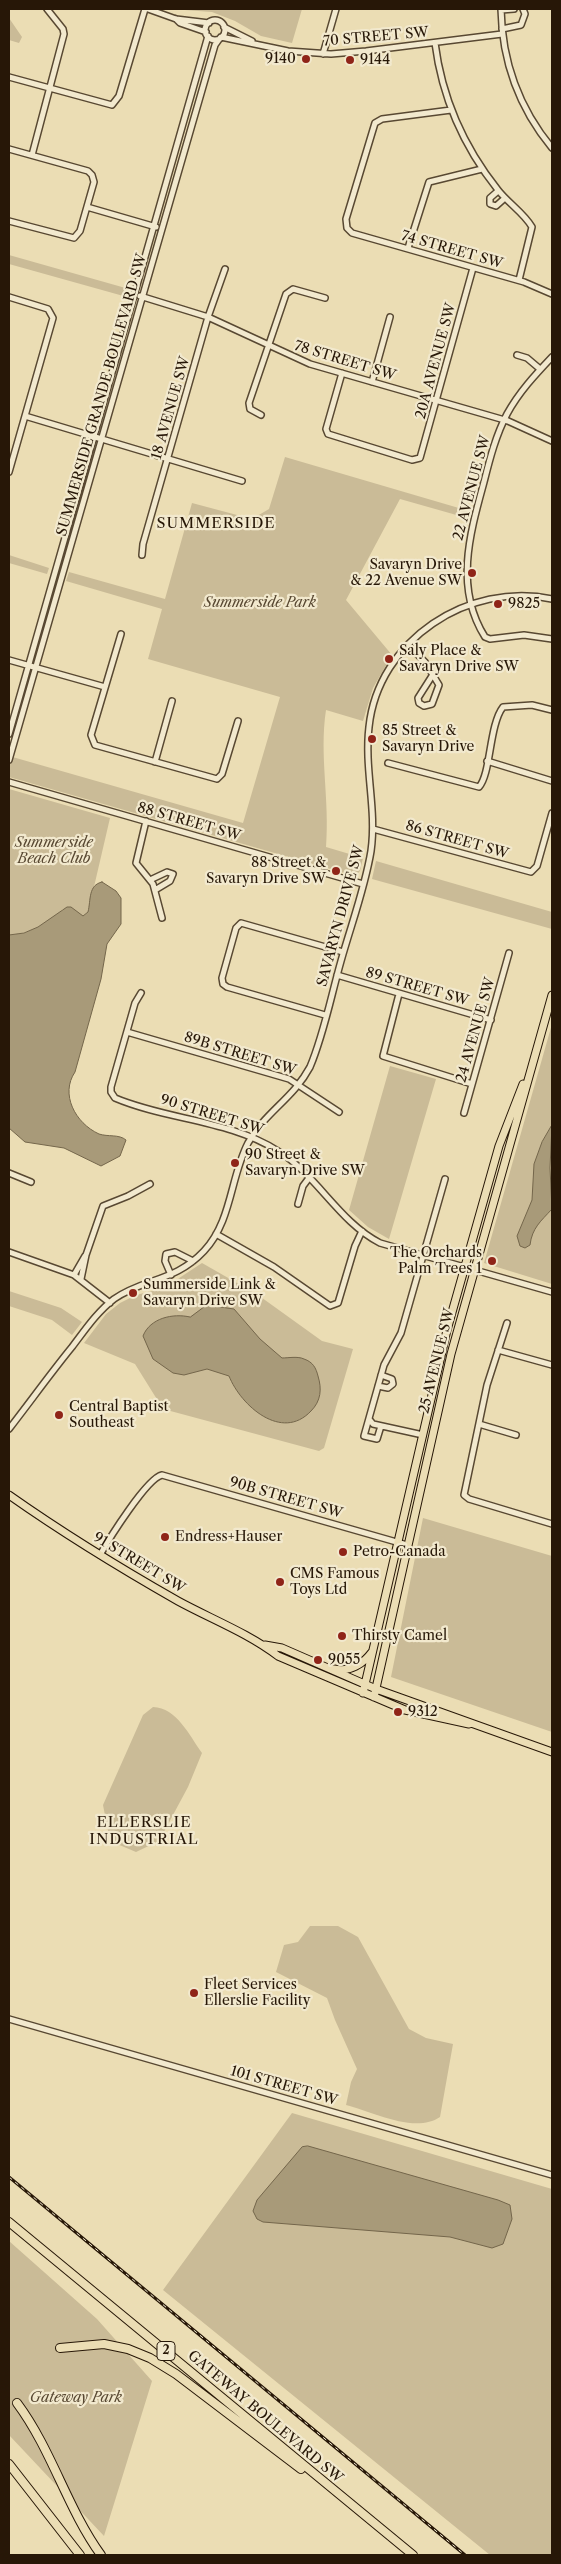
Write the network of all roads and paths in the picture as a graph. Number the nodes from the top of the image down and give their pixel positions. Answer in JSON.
{"nodes":[{"id":1,"x":47,"y":9,"type":"edge"},
{"id":2,"x":147,"y":9,"type":"edge"},
{"id":3,"x":336,"y":9,"type":"edge"},
{"id":4,"x":514,"y":9,"type":"edge"},
{"id":5,"x":523,"y":9,"type":"edge"},
{"id":6,"x":501,"y":10,"type":"edge"},
{"id":7,"x":176,"y":19,"type":"junction"},
{"id":8,"x":209,"y":23,"type":"junction"},
{"id":9,"x":223,"y":26,"type":"junction"},
{"id":10,"x":502,"y":31,"type":"junction"},
{"id":11,"x":207,"y":34,"type":"junction"},
{"id":12,"x":220,"y":37,"type":"junction"},
{"id":13,"x":252,"y":42,"type":"junction"},
{"id":14,"x":435,"y":43,"type":"junction"},
{"id":15,"x":323,"y":54,"type":"junction"},
{"id":16,"x":9,"y":77,"type":"edge"},
{"id":17,"x":51,"y":89,"type":"junction"},
{"id":18,"x":451,"y":110,"type":"junction"},
{"id":19,"x":9,"y":148,"type":"edge"},
{"id":20,"x":552,"y":148,"type":"edge"},
{"id":21,"x":32,"y":155,"type":"junction"},
{"id":22,"x":482,"y":169,"type":"junction"},
{"id":23,"x":498,"y":191,"type":"junction"},
{"id":24,"x":505,"y":198,"type":"junction"},
{"id":25,"x":87,"y":207,"type":"junction"},
{"id":26,"x":9,"y":221,"type":"edge"},
{"id":27,"x":154,"y":226,"type":"junction"},
{"id":28,"x":161,"y":228,"type":"junction"},
{"id":29,"x":408,"y":248,"type":"junction"},
{"id":30,"x":473,"y":268,"type":"junction"},
{"id":31,"x":225,"y":269,"type":"dead end"},
{"id":32,"x":519,"y":280,"type":"junction"},
{"id":33,"x":552,"y":294,"type":"edge"},
{"id":34,"x":135,"y":295,"type":"junction"},
{"id":35,"x":9,"y":297,"type":"edge"},
{"id":36,"x":142,"y":297,"type":"junction"},
{"id":37,"x":325,"y":298,"type":"dead end"},
{"id":38,"x":390,"y":317,"type":"dead end"},
{"id":39,"x":208,"y":318,"type":"junction"},
{"id":40,"x":269,"y":346,"type":"junction"},
{"id":41,"x":517,"y":355,"type":"dead end"},
{"id":42,"x":552,"y":357,"type":"edge"},
{"id":43,"x":540,"y":369,"type":"junction"},
{"id":44,"x":342,"y":373,"type":"junction"},
{"id":45,"x":372,"y":382,"type":"junction"},
{"id":46,"x":436,"y":400,"type":"junction"},
{"id":47,"x":261,"y":415,"type":"dead end"},
{"id":48,"x":25,"y":416,"type":"junction"},
{"id":49,"x":504,"y":420,"type":"junction"},
{"id":50,"x":94,"y":436,"type":"junction"},
{"id":51,"x":102,"y":438,"type":"junction"},
{"id":52,"x":552,"y":440,"type":"edge"},
{"id":53,"x":168,"y":459,"type":"junction"},
{"id":54,"x":9,"y":472,"type":"edge"},
{"id":55,"x":242,"y":481,"type":"dead end"},
{"id":56,"x":142,"y":555,"type":"dead end"},
{"id":57,"x":552,"y":599,"type":"edge"},
{"id":58,"x":472,"y":603,"type":"junction"},
{"id":59,"x":121,"y":634,"type":"dead end"},
{"id":60,"x":552,"y":639,"type":"edge"},
{"id":61,"x":408,"y":645,"type":"junction"},
{"id":62,"x":9,"y":660,"type":"edge"},
{"id":63,"x":28,"y":665,"type":"junction"},
{"id":64,"x":36,"y":667,"type":"junction"},
{"id":65,"x":432,"y":676,"type":"junction"},
{"id":66,"x":105,"y":687,"type":"junction"},
{"id":67,"x":172,"y":701,"type":"dead end"},
{"id":68,"x":552,"y":710,"type":"edge"},
{"id":69,"x":238,"y":721,"type":"dead end"},
{"id":70,"x":9,"y":734,"type":"edge"},
{"id":71,"x":9,"y":760,"type":"edge"},
{"id":72,"x":487,"y":761,"type":"junction"},
{"id":73,"x":154,"y":762,"type":"junction"},
{"id":74,"x":388,"y":763,"type":"dead end"},
{"id":75,"x":552,"y":780,"type":"edge"},
{"id":76,"x":9,"y":782,"type":"edge"},
{"id":77,"x":552,"y":813,"type":"edge"},
{"id":78,"x":146,"y":821,"type":"junction"},
{"id":79,"x":373,"y":829,"type":"junction"},
{"id":80,"x":150,"y":880,"type":"junction"},
{"id":81,"x":363,"y":884,"type":"junction"},
{"id":82,"x":155,"y":890,"type":"junction"},
{"id":83,"x":162,"y":918,"type":"dead end"},
{"id":84,"x":343,"y":952,"type":"junction"},
{"id":85,"x":509,"y":953,"type":"dead end"},
{"id":86,"x":337,"y":976,"type":"junction"},
{"id":87,"x":141,"y":992,"type":"dead end"},
{"id":88,"x":399,"y":994,"type":"junction"},
{"id":89,"x":552,"y":996,"type":"edge"},
{"id":90,"x":325,"y":1015,"type":"junction"},
{"id":91,"x":491,"y":1020,"type":"junction"},
{"id":92,"x":127,"y":1032,"type":"junction"},
{"id":93,"x":541,"y":1034,"type":"junction"},
{"id":94,"x":300,"y":1084,"type":"junction"},
{"id":95,"x":472,"y":1084,"type":"junction"},
{"id":96,"x":339,"y":1112,"type":"dead end"},
{"id":97,"x":464,"y":1113,"type":"dead end"},
{"id":98,"x":252,"y":1137,"type":"junction"},
{"id":99,"x":9,"y":1173,"type":"edge"},
{"id":100,"x":309,"y":1178,"type":"junction"},
{"id":101,"x":445,"y":1179,"type":"dead end"},
{"id":102,"x":31,"y":1182,"type":"dead end"},
{"id":103,"x":150,"y":1184,"type":"dead end"},
{"id":104,"x":298,"y":1204,"type":"dead end"},
{"id":105,"x":362,"y":1232,"type":"junction"},
{"id":106,"x":216,"y":1234,"type":"junction"},
{"id":107,"x":9,"y":1252,"type":"edge"},
{"id":108,"x":86,"y":1255,"type":"junction"},
{"id":109,"x":422,"y":1256,"type":"junction"},
{"id":110,"x":193,"y":1261,"type":"junction"},
{"id":111,"x":464,"y":1267,"type":"junction"},
{"id":112,"x":473,"y":1270,"type":"junction"},
{"id":113,"x":74,"y":1275,"type":"junction"},
{"id":114,"x":171,"y":1275,"type":"junction"},
{"id":115,"x":81,"y":1280,"type":"junction"},
{"id":116,"x":552,"y":1292,"type":"edge"},
{"id":117,"x":110,"y":1303,"type":"junction"},
{"id":118,"x":506,"y":1323,"type":"dead end"},
{"id":119,"x":498,"y":1350,"type":"junction"},
{"id":120,"x":552,"y":1365,"type":"edge"},
{"id":121,"x":381,"y":1375,"type":"junction"},
{"id":122,"x":378,"y":1386,"type":"junction"},
{"id":123,"x":368,"y":1418,"type":"junction"},
{"id":124,"x":479,"y":1424,"type":"junction"},
{"id":125,"x":381,"y":1426,"type":"junction"},
{"id":126,"x":9,"y":1429,"type":"edge"},
{"id":127,"x":423,"y":1435,"type":"junction"},
{"id":128,"x":516,"y":1435,"type":"dead end"},
{"id":129,"x":9,"y":1495,"type":"edge"},
{"id":130,"x":552,"y":1524,"type":"edge"},
{"id":131,"x":398,"y":1542,"type":"junction"},
{"id":132,"x":407,"y":1545,"type":"junction"},
{"id":133,"x":100,"y":1555,"type":"junction"},
{"id":134,"x":263,"y":1644,"type":"junction"},
{"id":135,"x":374,"y":1650,"type":"junction"},
{"id":136,"x":321,"y":1666,"type":"junction"},
{"id":137,"x":366,"y":1685,"type":"junction"},
{"id":138,"x":376,"y":1689,"type":"junction"},
{"id":139,"x":363,"y":1693,"type":"junction"},
{"id":140,"x":374,"y":1698,"type":"junction"},
{"id":141,"x":469,"y":1724,"type":"junction"},
{"id":142,"x":552,"y":1752,"type":"edge"},
{"id":143,"x":9,"y":2019,"type":"edge"},
{"id":144,"x":552,"y":2175,"type":"edge"},
{"id":145,"x":9,"y":2222,"type":"edge"},
{"id":146,"x":60,"y":2348,"type":"dead end"},
{"id":147,"x":18,"y":2402,"type":"dead end"},
{"id":148,"x":9,"y":2464,"type":"edge"},
{"id":149,"x":323,"y":2480,"type":"junction"},
{"id":150,"x":80,"y":2555,"type":"edge"},
{"id":151,"x":102,"y":2555,"type":"edge"},
{"id":152,"x":413,"y":2555,"type":"edge"}],
"edges":[{"from":1,"to":17,"type":"street"},
{"from":2,"to":7,"type":"street"},
{"from":2,"to":17,"type":"street"},
{"from":3,"to":15,"type":"street"},
{"from":4,"to":6,"type":"street"},
{"from":5,"to":10,"type":"street","name":"70 STREET SW"},
{"from":6,"to":10,"type":"street"},
{"from":7,"to":8,"type":"street"},
{"from":7,"to":11,"type":"street"},
{"from":8,"to":9,"type":"street"},
{"from":8,"to":11,"type":"street"},
{"from":9,"to":12,"type":"street"},
{"from":9,"to":13,"type":"street","name":"70 STREET SW"},
{"from":10,"to":14,"type":"street","name":"70 STREET SW"},
{"from":10,"to":20,"type":"street"},
{"from":11,"to":12,"type":"street"},
{"from":11,"to":27,"type":"street","name":"SUMMERSIDE GRANDE BOULEVARD SW"},
{"from":12,"to":13,"type":"street","name":"70 STREET SW"},
{"from":12,"to":28,"type":"street","name":"SUMMERSIDE GRANDE BOULEVARD SW"},
{"from":13,"to":15,"type":"street","name":"70 STREET SW"},
{"from":14,"to":15,"type":"street","name":"70 STREET SW"},
{"from":14,"to":18,"type":"street"},
{"from":16,"to":17,"type":"street"},
{"from":17,"to":21,"type":"street"},
{"from":18,"to":22,"type":"street"},
{"from":18,"to":29,"type":"street","name":"74 STREET SW"},
{"from":19,"to":21,"type":"street"},
{"from":21,"to":25,"type":"street"},
{"from":22,"to":23,"type":"street"},
{"from":22,"to":29,"type":"street"},
{"from":23,"to":24,"type":"street"},
{"from":23,"to":24,"type":"street"},
{"from":24,"to":32,"type":"street"},
{"from":25,"to":26,"type":"street"},
{"from":25,"to":27,"type":"street"},
{"from":27,"to":28,"type":"street"},
{"from":27,"to":34,"type":"street","name":"SUMMERSIDE GRANDE BOULEVARD SW"},
{"from":28,"to":36,"type":"street","name":"SUMMERSIDE GRANDE BOULEVARD SW"},
{"from":29,"to":30,"type":"street","name":"74 STREET SW"},
{"from":30,"to":32,"type":"street","name":"74 STREET SW"},
{"from":30,"to":46,"type":"street","name":"20A AVENUE SW"},
{"from":31,"to":39,"type":"street","name":"18 AVENUE SW"},
{"from":32,"to":33,"type":"street","name":"74 STREET SW"},
{"from":34,"to":36,"type":"street","name":"78 STREET SW"},
{"from":34,"to":50,"type":"street","name":"SUMMERSIDE GRANDE BOULEVARD SW"},
{"from":35,"to":48,"type":"street"},
{"from":36,"to":39,"type":"street","name":"78 STREET SW"},
{"from":36,"to":51,"type":"street","name":"SUMMERSIDE GRANDE BOULEVARD SW"},
{"from":37,"to":40,"type":"street"},
{"from":38,"to":45,"type":"street"},
{"from":39,"to":40,"type":"street","name":"78 STREET SW"},
{"from":39,"to":53,"type":"street","name":"18 AVENUE SW"},
{"from":40,"to":44,"type":"street","name":"78 STREET SW"},
{"from":40,"to":47,"type":"street"},
{"from":41,"to":43,"type":"street"},
{"from":42,"to":43,"type":"street","name":"22 AVENUE SW"},
{"from":43,"to":49,"type":"street","name":"22 AVENUE SW"},
{"from":44,"to":45,"type":"street","name":"78 STREET SW"},
{"from":44,"to":46,"type":"street","name":"20A AVENUE SW"},
{"from":45,"to":46,"type":"street","name":"78 STREET SW"},
{"from":46,"to":49,"type":"street","name":"78 STREET SW"},
{"from":48,"to":50,"type":"street"},
{"from":48,"to":54,"type":"street"},
{"from":49,"to":52,"type":"street","name":"78 STREET SW"},
{"from":49,"to":58,"type":"street","name":"22 AVENUE SW"},
{"from":50,"to":51,"type":"street"},
{"from":50,"to":63,"type":"street","name":"SUMMERSIDE GRANDE BOULEVARD SW"},
{"from":51,"to":53,"type":"street"},
{"from":51,"to":64,"type":"street","name":"SUMMERSIDE GRANDE BOULEVARD SW"},
{"from":53,"to":55,"type":"street"},
{"from":53,"to":56,"type":"street","name":"18 AVENUE SW"},
{"from":57,"to":58,"type":"street","name":"SAVARYN DRIVE SW"},
{"from":58,"to":60,"type":"street","name":"22 AVENUE SW"},
{"from":58,"to":61,"type":"street","name":"SAVARYN DRIVE SW"},
{"from":59,"to":66,"type":"street"},
{"from":61,"to":65,"type":"street"},
{"from":61,"to":79,"type":"street","name":"SAVARYN DRIVE SW"},
{"from":62,"to":63,"type":"street"},
{"from":63,"to":64,"type":"street"},
{"from":63,"to":70,"type":"street","name":"SUMMERSIDE GRANDE BOULEVARD SW"},
{"from":64,"to":66,"type":"street"},
{"from":64,"to":71,"type":"street","name":"SUMMERSIDE GRANDE BOULEVARD SW"},
{"from":65,"to":65,"type":"street"},
{"from":66,"to":73,"type":"street"},
{"from":67,"to":73,"type":"street"},
{"from":68,"to":72,"type":"street"},
{"from":69,"to":73,"type":"street"},
{"from":72,"to":74,"type":"street"},
{"from":72,"to":75,"type":"street"},
{"from":76,"to":78,"type":"street","name":"88 STREET SW"},
{"from":77,"to":79,"type":"street","name":"86 STREET SW"},
{"from":78,"to":80,"type":"street"},
{"from":78,"to":81,"type":"street","name":"88 STREET SW"},
{"from":79,"to":81,"type":"street","name":"SAVARYN DRIVE SW"},
{"from":80,"to":82,"type":"street"},
{"from":80,"to":82,"type":"street"},
{"from":81,"to":84,"type":"street","name":"SAVARYN DRIVE SW"},
{"from":82,"to":83,"type":"street"},
{"from":84,"to":86,"type":"street","name":"SAVARYN DRIVE SW"},
{"from":84,"to":90,"type":"street"},
{"from":85,"to":91,"type":"street","name":"24 AVENUE SW"},
{"from":86,"to":88,"type":"street","name":"89 STREET SW"},
{"from":86,"to":90,"type":"street","name":"SAVARYN DRIVE SW"},
{"from":87,"to":92,"type":"street","name":"90 STREET SW"},
{"from":88,"to":91,"type":"street","name":"89 STREET SW"},
{"from":88,"to":95,"type":"street"},
{"from":89,"to":93,"type":"main road","name":"25 AVENUE SW"},
{"from":90,"to":94,"type":"street","name":"SAVARYN DRIVE SW"},
{"from":91,"to":95,"type":"street","name":"24 AVENUE SW"},
{"from":92,"to":94,"type":"street","name":"89B STREET SW"},
{"from":92,"to":98,"type":"street","name":"90 STREET SW"},
{"from":93,"to":111,"type":"main road","name":"25 AVENUE SW"},
{"from":93,"to":112,"type":"main road","name":"25 AVENUE SW"},
{"from":94,"to":96,"type":"street","name":"89B STREET SW"},
{"from":94,"to":98,"type":"street","name":"SAVARYN DRIVE SW"},
{"from":95,"to":97,"type":"street","name":"24 AVENUE SW"},
{"from":98,"to":100,"type":"street","name":"90 STREET SW"},
{"from":98,"to":106,"type":"street","name":"SAVARYN DRIVE SW"},
{"from":99,"to":102,"type":"street"},
{"from":100,"to":104,"type":"street"},
{"from":100,"to":105,"type":"street","name":"90 STREET SW"},
{"from":101,"to":109,"type":"street"},
{"from":103,"to":108,"type":"street"},
{"from":105,"to":106,"type":"street"},
{"from":105,"to":109,"type":"street","name":"90 STREET SW"},
{"from":106,"to":110,"type":"street","name":"SAVARYN DRIVE SW"},
{"from":107,"to":113,"type":"street"},
{"from":108,"to":113,"type":"street"},
{"from":108,"to":115,"type":"street"},
{"from":109,"to":111,"type":"street","name":"90 STREET SW"},
{"from":109,"to":121,"type":"street"},
{"from":110,"to":114,"type":"street","name":"SAVARYN DRIVE SW"},
{"from":110,"to":114,"type":"street"},
{"from":111,"to":112,"type":"street","name":"90 STREET SW"},
{"from":111,"to":127,"type":"main road","name":"25 AVENUE SW"},
{"from":112,"to":116,"type":"street","name":"90 STREET SW"},
{"from":112,"to":132,"type":"main road","name":"25 AVENUE SW"},
{"from":113,"to":115,"type":"street"},
{"from":114,"to":117,"type":"street","name":"SAVARYN DRIVE SW"},
{"from":115,"to":117,"type":"street"},
{"from":117,"to":126,"type":"street","name":"SAVARYN DRIVE SW"},
{"from":118,"to":119,"type":"street"},
{"from":119,"to":120,"type":"street"},
{"from":119,"to":124,"type":"street"},
{"from":121,"to":122,"type":"street"},
{"from":121,"to":122,"type":"street"},
{"from":122,"to":123,"type":"street"},
{"from":123,"to":125,"type":"street"},
{"from":123,"to":125,"type":"street"},
{"from":124,"to":128,"type":"street"},
{"from":124,"to":130,"type":"street"},
{"from":125,"to":127,"type":"street"},
{"from":127,"to":131,"type":"main road","name":"25 AVENUE SW"},
{"from":129,"to":133,"type":"main road","name":"91 STREET SW"},
{"from":131,"to":132,"type":"street","name":"90B STREET SW"},
{"from":131,"to":133,"type":"street","name":"90B STREET SW"},
{"from":131,"to":135,"type":"main road","name":"25 AVENUE SW"},
{"from":132,"to":138,"type":"main road","name":"25 AVENUE SW"},
{"from":133,"to":134,"type":"main road","name":"91 STREET SW"},
{"from":134,"to":136,"type":"main road","name":"91 STREET SW"},
{"from":134,"to":139,"type":"main road","name":"91 STREET SW"},
{"from":135,"to":136,"type":"main road"},
{"from":135,"to":137,"type":"main road","name":"25 AVENUE SW"},
{"from":136,"to":137,"type":"main road","name":"91 STREET SW"},
{"from":137,"to":138,"type":"main road","name":"91 STREET SW"},
{"from":137,"to":139,"type":"main road","name":"25 AVENUE SW"},
{"from":138,"to":140,"type":"main road","name":"25 AVENUE SW"},
{"from":138,"to":141,"type":"main road","name":"91 STREET SW"},
{"from":139,"to":140,"type":"main road","name":"91 STREET SW"},
{"from":140,"to":141,"type":"main road","name":"91 STREET SW"},
{"from":141,"to":142,"type":"main road","name":"91 STREET SW"},
{"from":143,"to":144,"type":"street","name":"101 STREET SW"},
{"from":145,"to":149,"type":"highway","name":"GATEWAY BOULEVARD SW","number":"2"},
{"from":146,"to":149,"type":"highway"},
{"from":147,"to":151,"type":"highway"},
{"from":148,"to":150,"type":"highway"},
{"from":149,"to":152,"type":"highway","name":"GATEWAY BOULEVARD SW","number":"2"}]}
